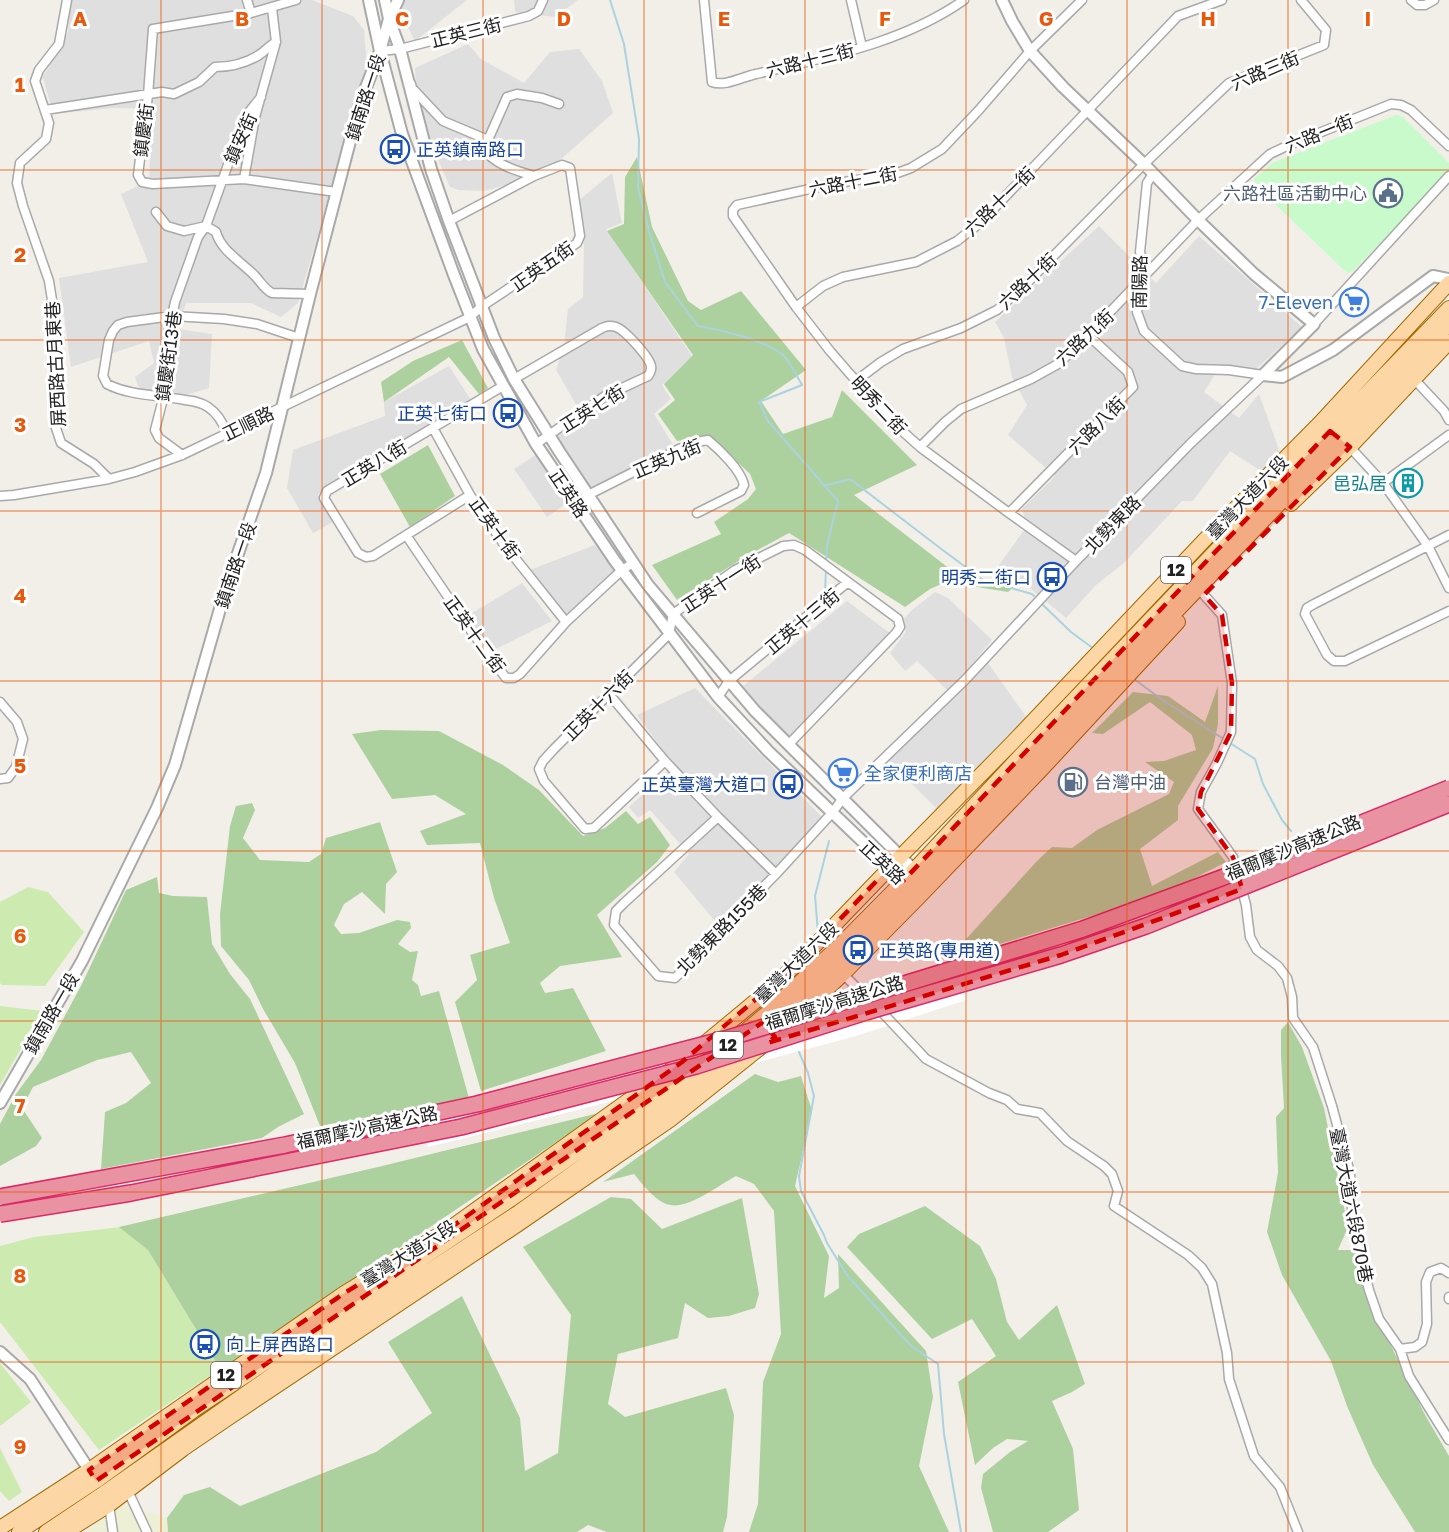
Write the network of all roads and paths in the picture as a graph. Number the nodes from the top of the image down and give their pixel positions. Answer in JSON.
{"nodes":[{"id":1,"x":67,"y":0,"type":"edge"},
{"id":2,"x":247,"y":0,"type":"edge"},
{"id":3,"x":296,"y":0,"type":"edge"},
{"id":4,"x":369,"y":0,"type":"edge"},
{"id":5,"x":385,"y":0,"type":"edge"},
{"id":6,"x":398,"y":0,"type":"edge"},
{"id":7,"x":543,"y":0,"type":"edge"},
{"id":8,"x":704,"y":0,"type":"edge"},
{"id":9,"x":851,"y":0,"type":"edge"},
{"id":10,"x":964,"y":0,"type":"edge"},
{"id":11,"x":1002,"y":0,"type":"edge"},
{"id":12,"x":1082,"y":0,"type":"edge"},
{"id":13,"x":1222,"y":0,"type":"edge"},
{"id":14,"x":1301,"y":0,"type":"edge"},
{"id":15,"x":1411,"y":0,"type":"edge"},
{"id":16,"x":1434,"y":0,"type":"edge"},
{"id":17,"x":272,"y":8,"type":"junction"},
{"id":18,"x":251,"y":13,"type":"junction"},
{"id":19,"x":389,"y":19,"type":"junction"},
{"id":20,"x":276,"y":42,"type":"junction"},
{"id":21,"x":862,"y":46,"type":"junction"},
{"id":22,"x":400,"y":49,"type":"junction"},
{"id":23,"x":380,"y":51,"type":"junction"},
{"id":24,"x":1030,"y":51,"type":"junction"},
{"id":25,"x":148,"y":95,"type":"junction"},
{"id":26,"x":261,"y":97,"type":"junction"},
{"id":27,"x":559,"y":104,"type":"dead end"},
{"id":28,"x":45,"y":110,"type":"junction"},
{"id":29,"x":1088,"y":112,"type":"junction"},
{"id":30,"x":488,"y":140,"type":"junction"},
{"id":31,"x":1449,"y":146,"type":"edge"},
{"id":32,"x":1144,"y":164,"type":"junction"},
{"id":33,"x":1153,"y":174,"type":"junction"},
{"id":34,"x":534,"y":176,"type":"junction"},
{"id":35,"x":1449,"y":176,"type":"edge"},
{"id":36,"x":244,"y":179,"type":"junction"},
{"id":37,"x":222,"y":180,"type":"junction"},
{"id":38,"x":336,"y":192,"type":"junction"},
{"id":39,"x":737,"y":205,"type":"joint"},
{"id":40,"x":156,"y":212,"type":"dead end"},
{"id":41,"x":1198,"y":220,"type":"junction"},
{"id":42,"x":449,"y":221,"type":"junction"},
{"id":43,"x":206,"y":226,"type":"junction"},
{"id":44,"x":1141,"y":281,"type":"junction"},
{"id":45,"x":1449,"y":281,"type":"edge"},
{"id":46,"x":310,"y":294,"type":"junction"},
{"id":47,"x":482,"y":307,"type":"junction"},
{"id":48,"x":796,"y":307,"type":"junction"},
{"id":49,"x":1449,"y":308,"type":"edge"},
{"id":50,"x":172,"y":315,"type":"junction"},
{"id":51,"x":470,"y":317,"type":"junction"},
{"id":52,"x":1314,"y":324,"type":"junction"},
{"id":53,"x":1449,"y":324,"type":"edge"},
{"id":54,"x":1088,"y":335,"type":"junction"},
{"id":55,"x":299,"y":338,"type":"junction"},
{"id":56,"x":1449,"y":342,"type":"edge"},
{"id":57,"x":1263,"y":375,"type":"junction"},
{"id":58,"x":514,"y":379,"type":"junction"},
{"id":59,"x":1414,"y":379,"type":"junction"},
{"id":60,"x":856,"y":381,"type":"junction"},
{"id":61,"x":503,"y":386,"type":"junction"},
{"id":62,"x":164,"y":395,"type":"junction"},
{"id":63,"x":282,"y":406,"type":"junction"},
{"id":64,"x":1449,"y":420,"type":"edge"},
{"id":65,"x":433,"y":428,"type":"junction"},
{"id":66,"x":227,"y":433,"type":"junction"},
{"id":67,"x":550,"y":435,"type":"junction"},
{"id":68,"x":1335,"y":435,"type":"junction"},
{"id":69,"x":1449,"y":435,"type":"edge"},
{"id":70,"x":536,"y":444,"type":"junction"},
{"id":71,"x":920,"y":447,"type":"junction"},
{"id":72,"x":182,"y":456,"type":"junction"},
{"id":73,"x":109,"y":479,"type":"junction"},
{"id":74,"x":1383,"y":483,"type":"junction"},
{"id":75,"x":470,"y":495,"type":"junction"},
{"id":76,"x":588,"y":495,"type":"junction"},
{"id":77,"x":0,"y":496,"type":"edge"},
{"id":78,"x":697,"y":513,"type":"dead end"},
{"id":79,"x":1009,"y":513,"type":"junction"},
{"id":80,"x":406,"y":535,"type":"junction"},
{"id":81,"x":1449,"y":535,"type":"edge"},
{"id":82,"x":1428,"y":546,"type":"junction"},
{"id":83,"x":1076,"y":561,"type":"junction"},
{"id":84,"x":633,"y":563,"type":"junction"},
{"id":85,"x":622,"y":570,"type":"junction"},
{"id":86,"x":848,"y":582,"type":"junction"},
{"id":87,"x":1449,"y":588,"type":"edge"},
{"id":88,"x":1204,"y":595,"type":"junction"},
{"id":89,"x":1449,"y":611,"type":"edge"},
{"id":90,"x":673,"y":614,"type":"junction"},
{"id":91,"x":566,"y":622,"type":"junction"},
{"id":92,"x":669,"y":634,"type":"junction"},
{"id":93,"x":729,"y":681,"type":"junction"},
{"id":94,"x":609,"y":694,"type":"junction"},
{"id":95,"x":718,"y":697,"type":"junction"},
{"id":96,"x":0,"y":702,"type":"edge"},
{"id":97,"x":788,"y":746,"type":"junction"},
{"id":98,"x":665,"y":761,"type":"junction"},
{"id":99,"x":0,"y":779,"type":"edge"},
{"id":100,"x":1449,"y":788,"type":"edge"},
{"id":101,"x":843,"y":798,"type":"junction"},
{"id":102,"x":1449,"y":804,"type":"edge"},
{"id":103,"x":832,"y":813,"type":"junction"},
{"id":104,"x":718,"y":817,"type":"junction"},
{"id":105,"x":901,"y":856,"type":"junction"},
{"id":106,"x":889,"y":868,"type":"junction"},
{"id":107,"x":776,"y":874,"type":"junction"},
{"id":108,"x":921,"y":877,"type":"junction"},
{"id":109,"x":911,"y":888,"type":"junction"},
{"id":110,"x":843,"y":974,"type":"junction"},
{"id":111,"x":0,"y":1102,"type":"edge"},
{"id":112,"x":0,"y":1197,"type":"edge"},
{"id":113,"x":0,"y":1214,"type":"edge"},
{"id":114,"x":1449,"y":1273,"type":"edge"},
{"id":115,"x":1400,"y":1349,"type":"junction"},
{"id":116,"x":0,"y":1352,"type":"edge"},
{"id":117,"x":1449,"y":1440,"type":"edge"},
{"id":118,"x":92,"y":1475,"type":"junction"},
{"id":119,"x":128,"y":1491,"type":"junction"},
{"id":120,"x":106,"y":1499,"type":"junction"},
{"id":121,"x":0,"y":1528,"type":"edge"},
{"id":122,"x":19,"y":1532,"type":"edge"},
{"id":123,"x":46,"y":1532,"type":"edge"},
{"id":124,"x":66,"y":1532,"type":"edge"},
{"id":125,"x":113,"y":1532,"type":"edge"},
{"id":126,"x":147,"y":1532,"type":"edge"},
{"id":127,"x":1298,"y":1532,"type":"edge"}],
"edges":[{"from":1,"to":28,"type":"street","name":"屏西路古月東巷"},
{"from":2,"to":18,"type":"street"},
{"from":3,"to":17,"type":"street","name":"鎮慶街"},
{"from":4,"to":23,"type":"street","name":"正英路"},
{"from":5,"to":19,"type":"street","name":"正英路"},
{"from":6,"to":19,"type":"street","name":"鎮南路一段"},
{"from":7,"to":22,"type":"street","name":"正英三街"},
{"from":8,"to":21,"type":"street","name":"六路十三街"},
{"from":9,"to":21,"type":"street"},
{"from":10,"to":21,"type":"street","name":"六路十三街"},
{"from":11,"to":24,"type":"street"},
{"from":12,"to":24,"type":"street","name":"六路十二街"},
{"from":13,"to":29,"type":"street"},
{"from":14,"to":32,"type":"street","name":"六路三街"},
{"from":15,"to":16,"type":"street"},
{"from":17,"to":18,"type":"street","name":"鎮慶街"},
{"from":17,"to":20,"type":"street","name":"鎮安街"},
{"from":18,"to":25,"type":"street","name":"鎮慶街"},
{"from":19,"to":22,"type":"street","name":"正英路"},
{"from":19,"to":23,"type":"street","name":"鎮南路一段"},
{"from":20,"to":25,"type":"street"},
{"from":20,"to":26,"type":"street","name":"鎮安街"},
{"from":22,"to":23,"type":"street","name":"正英三街"},
{"from":22,"to":30,"type":"street"},
{"from":22,"to":42,"type":"street","name":"正英路"},
{"from":23,"to":38,"type":"street","name":"鎮南路一段"},
{"from":23,"to":51,"type":"street","name":"正英路"},
{"from":24,"to":29,"type":"street"},
{"from":24,"to":39,"type":"street","name":"六路十二街"},
{"from":25,"to":28,"type":"street"},
{"from":25,"to":37,"type":"street","name":"鎮慶街"},
{"from":26,"to":36,"type":"street","name":"鎮安街"},
{"from":26,"to":37,"type":"street","name":"鎮安街"},
{"from":27,"to":30,"type":"street"},
{"from":28,"to":73,"type":"street","name":"屏西路古月東巷"},
{"from":29,"to":32,"type":"street"},
{"from":29,"to":48,"type":"street","name":"六路十一街"},
{"from":30,"to":34,"type":"street"},
{"from":31,"to":41,"type":"street","name":"六路一街"},
{"from":32,"to":33,"type":"street"},
{"from":32,"to":60,"type":"street","name":"六路十街"},
{"from":33,"to":41,"type":"street"},
{"from":33,"to":44,"type":"street","name":"南陽路"},
{"from":34,"to":42,"type":"street","name":"正英五街"},
{"from":34,"to":47,"type":"street","name":"正英五街"},
{"from":35,"to":52,"type":"street","name":"北勢東路"},
{"from":36,"to":37,"type":"street","name":"鎮慶街"},
{"from":36,"to":38,"type":"street","name":"鎮慶街"},
{"from":37,"to":43,"type":"street","name":"鎮慶街13巷"},
{"from":38,"to":46,"type":"street","name":"鎮南路一段"},
{"from":39,"to":48,"type":"street","name":"明秀二街"},
{"from":40,"to":43,"type":"street"},
{"from":41,"to":44,"type":"street","name":"六路九街"},
{"from":41,"to":52,"type":"street"},
{"from":42,"to":47,"type":"street","name":"正英路"},
{"from":43,"to":46,"type":"street"},
{"from":43,"to":50,"type":"street","name":"鎮慶街13巷"},
{"from":44,"to":54,"type":"street","name":"六路九街"},
{"from":44,"to":57,"type":"street","name":"南陽路"},
{"from":45,"to":57,"type":"street"},
{"from":45,"to":68,"type":"main road","name":"臺灣大道六段","number":"12"},
{"from":46,"to":55,"type":"street","name":"鎮南路一段"},
{"from":47,"to":51,"type":"street","name":"正順路"},
{"from":47,"to":58,"type":"street","name":"正英路"},
{"from":48,"to":60,"type":"street","name":"明秀二街"},
{"from":49,"to":68,"type":"main road","name":"臺灣大道六段","number":"12"},
{"from":50,"to":55,"type":"street"},
{"from":50,"to":62,"type":"street","name":"鎮慶街13巷"},
{"from":50,"to":62,"type":"street"},
{"from":51,"to":61,"type":"street","name":"正英路"},
{"from":51,"to":63,"type":"street","name":"正順路"},
{"from":52,"to":57,"type":"street","name":"北勢東路"},
{"from":53,"to":68,"type":"main road","name":"臺灣大道六段","number":"12"},
{"from":54,"to":71,"type":"street","name":"六路九街"},
{"from":54,"to":79,"type":"street","name":"六路八街"},
{"from":55,"to":63,"type":"street","name":"鎮南路一段"},
{"from":56,"to":59,"type":"main road","name":"臺灣大道六段","number":"12"},
{"from":57,"to":83,"type":"street","name":"北勢東路"},
{"from":58,"to":67,"type":"street","name":"正英路"},
{"from":58,"to":67,"type":"street","name":"正英七街"},
{"from":59,"to":64,"type":"street"},
{"from":59,"to":68,"type":"main road","name":"臺灣大道六段","number":"12"},
{"from":60,"to":71,"type":"street","name":"明秀二街"},
{"from":61,"to":65,"type":"street","name":"正英八街"},
{"from":61,"to":70,"type":"street","name":"正英路"},
{"from":62,"to":66,"type":"street"},
{"from":62,"to":72,"type":"street","name":"鎮慶街13巷"},
{"from":63,"to":66,"type":"street","name":"正順路"},
{"from":63,"to":111,"type":"street","name":"鎮南路一段"},
{"from":65,"to":75,"type":"street","name":"正英十街"},
{"from":65,"to":80,"type":"street","name":"正英八街"},
{"from":66,"to":72,"type":"street","name":"正順路"},
{"from":67,"to":70,"type":"street","name":"正英七街"},
{"from":67,"to":76,"type":"street","name":"正英路"},
{"from":68,"to":74,"type":"street"},
{"from":68,"to":88,"type":"main road","name":"臺灣大道六段","number":"12"},
{"from":68,"to":105,"type":"main road","name":"臺灣大道六段","number":"12"},
{"from":68,"to":108,"type":"main road","name":"臺灣大道六段","number":"12"},
{"from":69,"to":74,"type":"street"},
{"from":70,"to":85,"type":"street","name":"正英路"},
{"from":71,"to":79,"type":"street","name":"明秀二街"},
{"from":72,"to":73,"type":"street","name":"正順路"},
{"from":73,"to":77,"type":"street","name":"正順路"},
{"from":74,"to":82,"type":"street"},
{"from":75,"to":80,"type":"street","name":"正英八街"},
{"from":75,"to":91,"type":"street","name":"正英十街"},
{"from":76,"to":78,"type":"street","name":"正英九街"},
{"from":76,"to":84,"type":"street","name":"正英路"},
{"from":79,"to":83,"type":"street","name":"明秀二街"},
{"from":80,"to":91,"type":"street","name":"正英十二街"},
{"from":81,"to":82,"type":"street"},
{"from":82,"to":87,"type":"street"},
{"from":82,"to":89,"type":"street"},
{"from":83,"to":101,"type":"street","name":"北勢東路"},
{"from":84,"to":85,"type":"street","name":"正英十二街"},
{"from":84,"to":90,"type":"street","name":"正英路"},
{"from":85,"to":91,"type":"street","name":"正英十二街"},
{"from":85,"to":92,"type":"street","name":"正英路"},
{"from":86,"to":90,"type":"street","name":"正英十一街"},
{"from":86,"to":93,"type":"street","name":"正英十三街"},
{"from":86,"to":97,"type":"street","name":"正英十三街"},
{"from":88,"to":108,"type":"main road","name":"臺灣大道六段","number":"12"},
{"from":88,"to":115,"type":"street","name":"臺灣大道六段870巷"},
{"from":90,"to":92,"type":"street","name":"正英十一街"},
{"from":90,"to":93,"type":"street","name":"正英路"},
{"from":92,"to":94,"type":"street","name":"正英十六街"},
{"from":92,"to":95,"type":"street","name":"正英路"},
{"from":93,"to":95,"type":"street","name":"正英十三街"},
{"from":93,"to":97,"type":"street","name":"正英路"},
{"from":94,"to":98,"type":"street","name":"北勢東路155巷"},
{"from":94,"to":98,"type":"street","name":"正英十六街"},
{"from":95,"to":103,"type":"street","name":"正英路"},
{"from":96,"to":99,"type":"street"},
{"from":97,"to":101,"type":"street","name":"正英路"},
{"from":98,"to":104,"type":"street","name":"北勢東路155巷"},
{"from":100,"to":112,"type":"highway","name":"福爾摩沙高速公路","bridge":true},
{"from":101,"to":103,"type":"street","name":"北勢東路"},
{"from":101,"to":105,"type":"street","name":"正英路"},
{"from":102,"to":113,"type":"highway","name":"福爾摩沙高速公路","bridge":true},
{"from":103,"to":106,"type":"street","name":"正英路"},
{"from":103,"to":107,"type":"street","name":"北勢東路"},
{"from":104,"to":107,"type":"street","name":"北勢東路155巷"},
{"from":104,"to":107,"type":"street","name":"北勢東路155巷"},
{"from":105,"to":106,"type":"main road","name":"臺灣大道六段","number":"12"},
{"from":105,"to":108,"type":"street","name":"正英路"},
{"from":106,"to":109,"type":"street","name":"正英路"},
{"from":106,"to":118,"type":"main road","name":"臺灣大道六段","number":"12"},
{"from":108,"to":109,"type":"main road","name":"臺灣大道六段","number":"12"},
{"from":109,"to":110,"type":"main road","name":"臺灣大道六段","number":"12"},
{"from":109,"to":118,"type":"main road","name":"臺灣大道六段","number":"12"},
{"from":109,"to":120,"type":"main road","name":"臺灣大道六段","number":"12"},
{"from":110,"to":119,"type":"main road","name":"臺灣大道六段","number":"12"},
{"from":110,"to":127,"type":"street"},
{"from":114,"to":115,"type":"street"},
{"from":115,"to":117,"type":"street"},
{"from":116,"to":118,"type":"street"},
{"from":118,"to":120,"type":"street"},
{"from":118,"to":121,"type":"main road","name":"臺灣大道六段","number":"12"},
{"from":118,"to":122,"type":"main road","name":"臺灣大道六段","number":"12"},
{"from":119,"to":120,"type":"main road","name":"臺灣大道六段","number":"12"},
{"from":119,"to":126,"type":"street"},
{"from":120,"to":123,"type":"main road","name":"臺灣大道六段","number":"12"},
{"from":120,"to":124,"type":"main road","name":"臺灣大道六段","number":"12"},
{"from":120,"to":125,"type":"street"}]}
